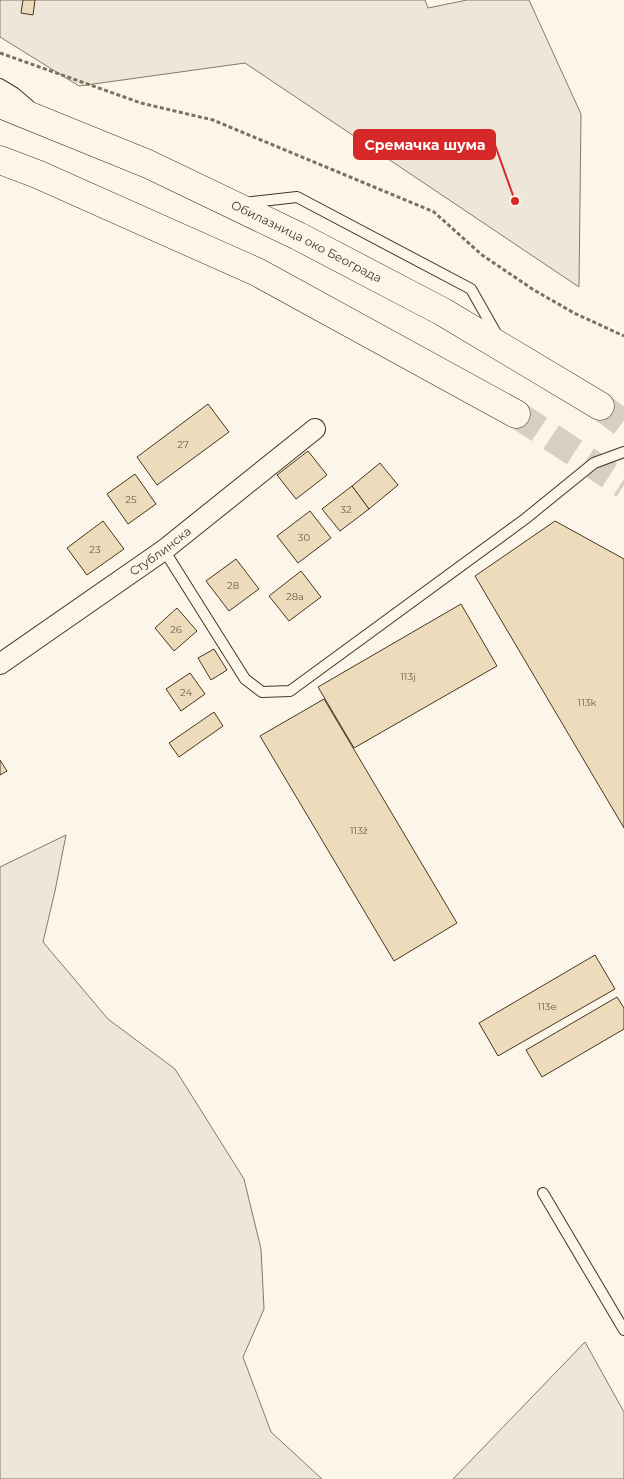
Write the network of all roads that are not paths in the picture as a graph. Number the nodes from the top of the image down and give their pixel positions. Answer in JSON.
{"nodes":[{"id":1,"x":0,"y":84,"type":"edge"},
{"id":2,"x":0,"y":104,"type":"edge"},
{"id":3,"x":58,"y":127,"type":"junction"},
{"id":4,"x":0,"y":160,"type":"edge"},
{"id":5,"x":600,"y":406,"type":"tunnel mouth"},
{"id":6,"x":516,"y":414,"type":"tunnel mouth"},
{"id":7,"x":315,"y":429,"type":"dead end"},
{"id":8,"x":624,"y":452,"type":"edge"},
{"id":9,"x":164,"y":550,"type":"junction"},
{"id":10,"x":0,"y":664,"type":"edge"},
{"id":11,"x":543,"y":1193,"type":"dead end"},
{"id":12,"x":624,"y":1330,"type":"edge"}],
"edges":[{"from":1,"to":3,"type":"lane"},
{"from":2,"to":3,"type":"highway","name":"Обилазница око Београда"},
{"from":3,"to":5,"type":"highway","name":"Обилазница око Београда"},
{"from":4,"to":6,"type":"highway"},
{"from":7,"to":9,"type":"street","name":"Стублинска"},
{"from":8,"to":9,"type":"lane"},
{"from":9,"to":10,"type":"street","name":"Стублинска"},
{"from":11,"to":12,"type":"lane"}]}
